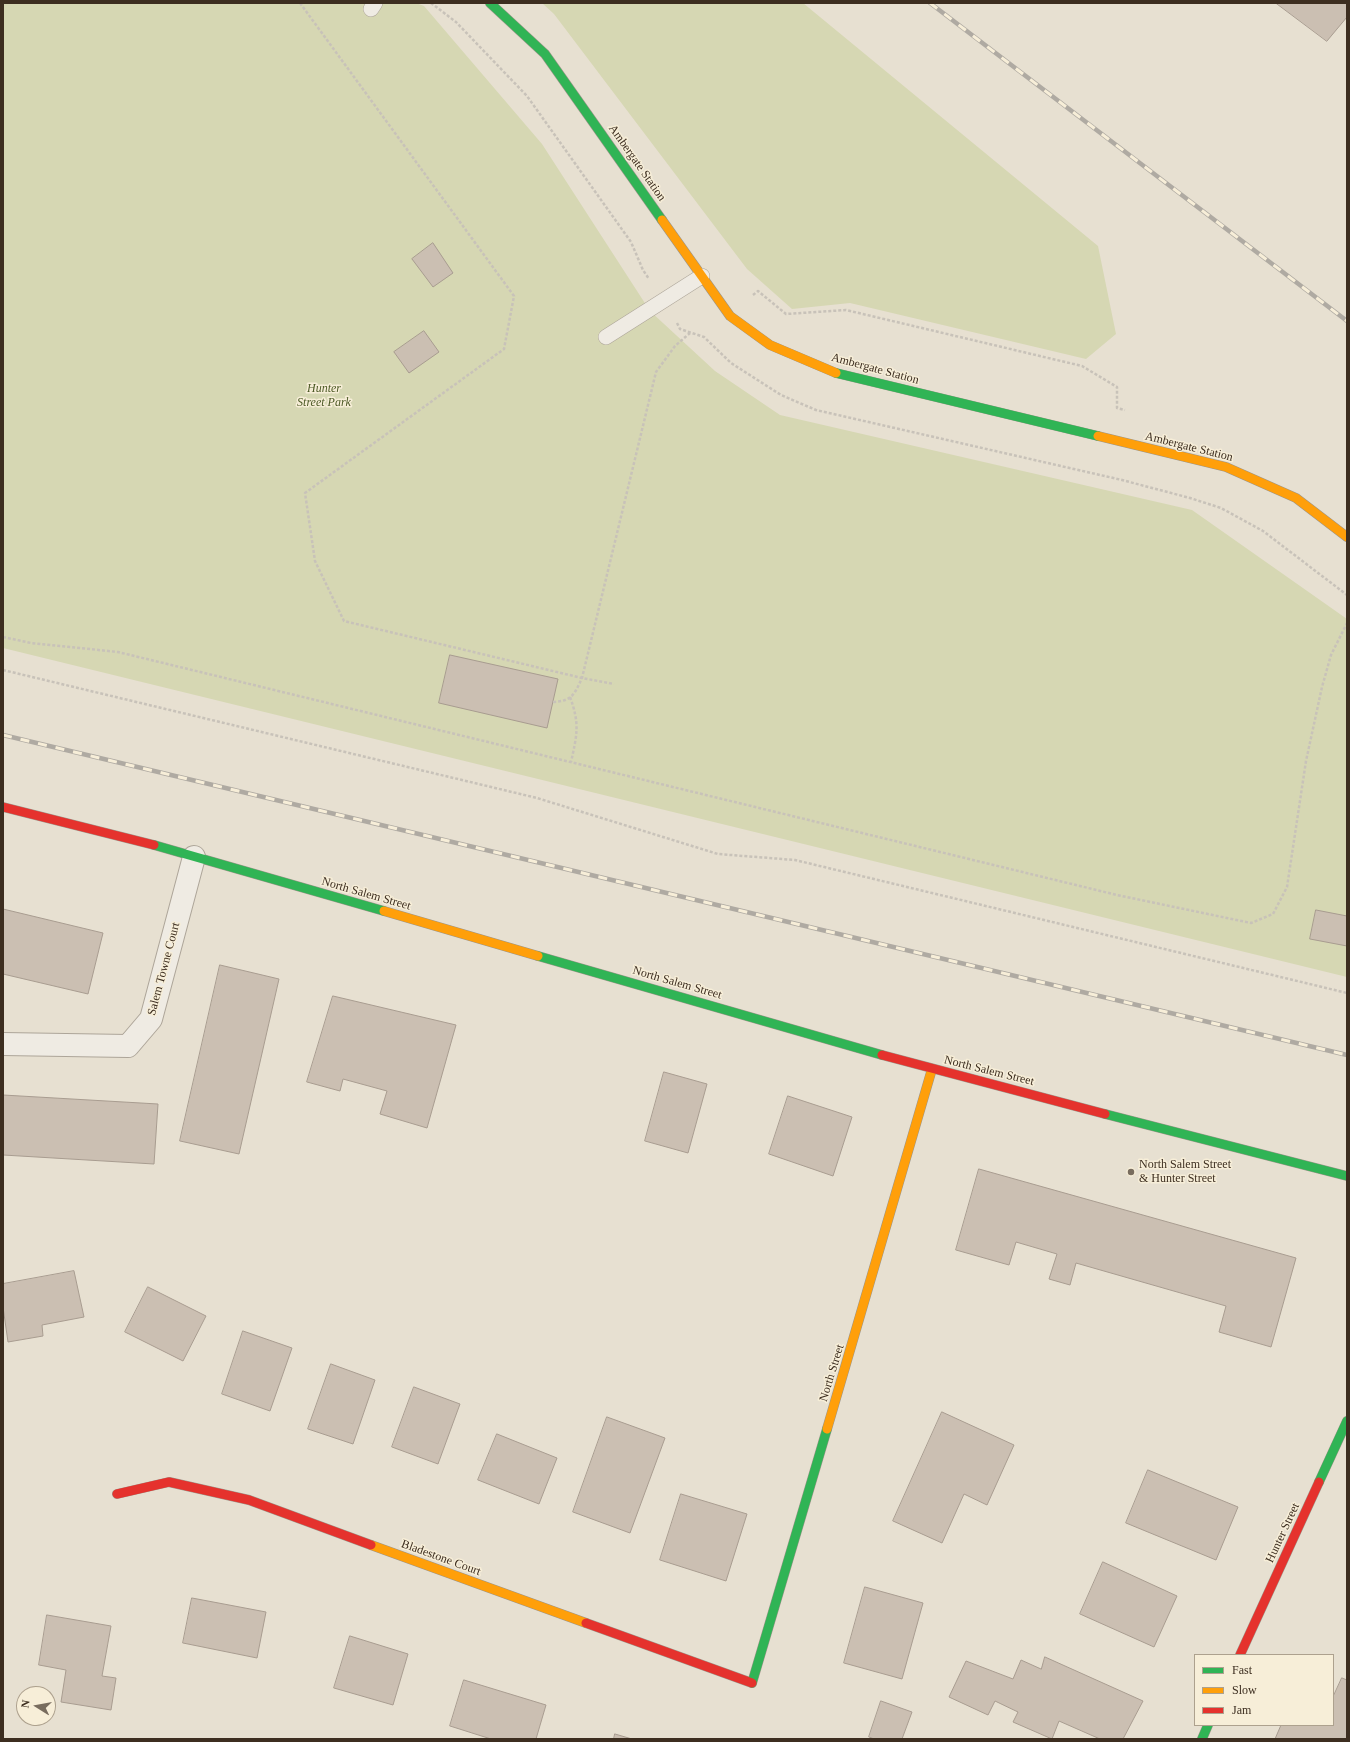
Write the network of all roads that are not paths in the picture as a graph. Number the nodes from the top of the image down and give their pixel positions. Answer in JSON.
{"nodes":[{"id":1,"x":490,"y":3,"type":"edge"},
{"id":2,"x":702,"y":276,"type":"junction"},
{"id":3,"x":606,"y":337,"type":"dead end"},
{"id":4,"x":1347,"y":537,"type":"edge"},
{"id":5,"x":3,"y":807,"type":"edge"},
{"id":6,"x":194,"y":857,"type":"junction"},
{"id":7,"x":3,"y":1044,"type":"edge"},
{"id":8,"x":932,"y":1069,"type":"junction"},
{"id":9,"x":1347,"y":1176,"type":"edge"},
{"id":10,"x":1347,"y":1421,"type":"edge"},
{"id":11,"x":117,"y":1494,"type":"dead end"},
{"id":12,"x":1240,"y":1654,"type":"edge"},
{"id":13,"x":752,"y":1684,"type":"joint"},
{"id":14,"x":1208,"y":1726,"type":"edge"},
{"id":15,"x":1202,"y":1739,"type":"edge"}],
"edges":[{"from":1,"to":2,"type":"street","name":"Ambergate Station"},
{"from":2,"to":3,"type":"lane"},
{"from":2,"to":4,"type":"street","name":"Ambergate Station"},
{"from":5,"to":6,"type":"street","name":"North Salem Street"},
{"from":6,"to":7,"type":"street","name":"Salem Towne Court"},
{"from":6,"to":8,"type":"street","name":"North Salem Street"},
{"from":8,"to":9,"type":"street","name":"North Salem Street"},
{"from":8,"to":13,"type":"street","name":"North Street"},
{"from":10,"to":12,"type":"street","name":"Hunter Street"},
{"from":11,"to":13,"type":"street","name":"Bladestone Court"},
{"from":14,"to":15,"type":"street"}]}
